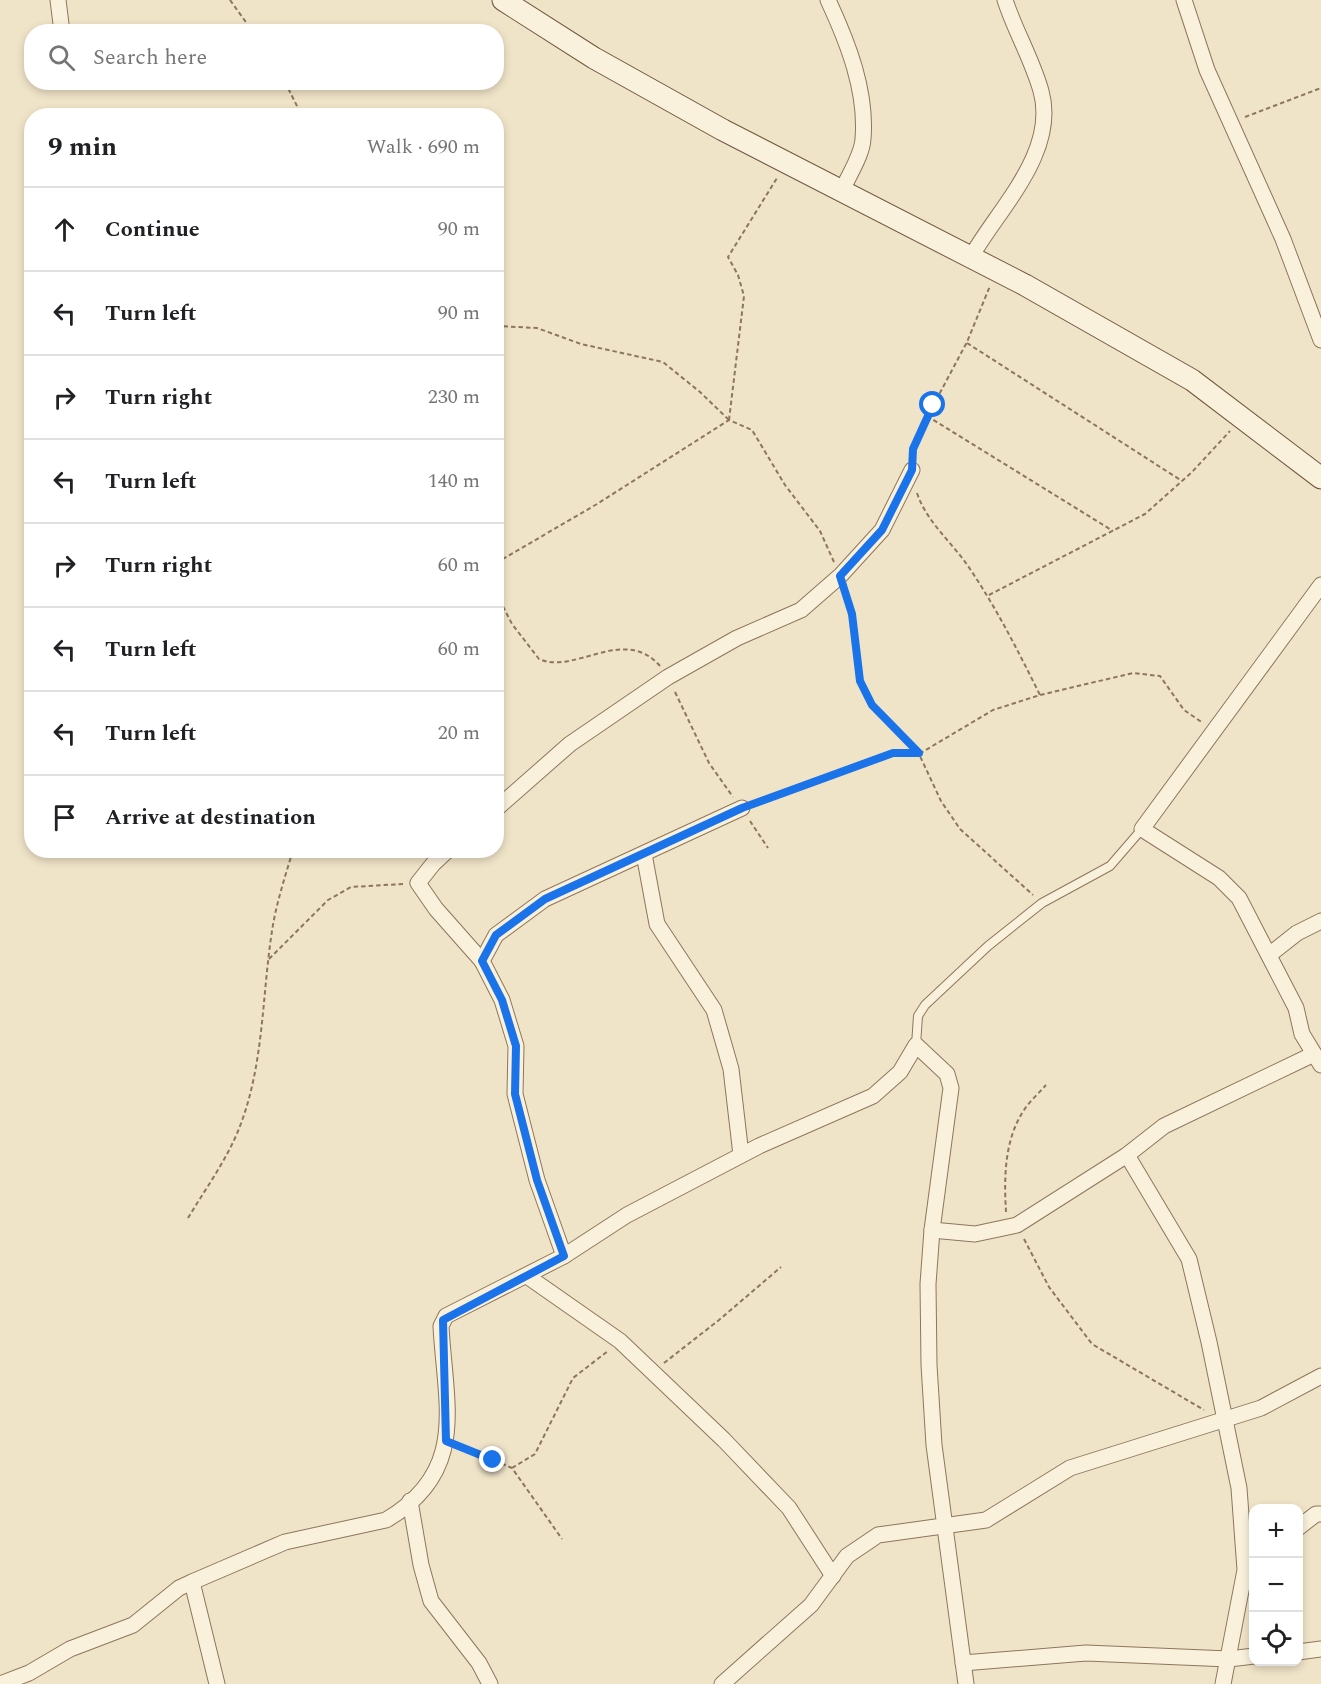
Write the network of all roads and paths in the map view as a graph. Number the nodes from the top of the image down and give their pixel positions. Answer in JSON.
{"nodes":[{"id":1,"x":58,"y":0,"type":"edge"},
{"id":2,"x":230,"y":0,"type":"edge"},
{"id":3,"x":828,"y":0,"type":"edge"},
{"id":4,"x":1005,"y":0,"type":"edge"},
{"id":5,"x":1184,"y":0,"type":"edge"},
{"id":6,"x":508,"y":2,"type":"edge"},
{"id":7,"x":61,"y":24,"type":"edge"},
{"id":8,"x":247,"y":24,"type":"edge"},
{"id":9,"x":1321,"y":88,"type":"edge"},
{"id":10,"x":289,"y":90,"type":"edge"},
{"id":11,"x":298,"y":108,"type":"edge"},
{"id":12,"x":1230,"y":123,"type":"junction"},
{"id":13,"x":787,"y":163,"type":"junction"},
{"id":14,"x":842,"y":191,"type":"junction"},
{"id":15,"x":971,"y":256,"type":"junction"},
{"id":16,"x":995,"y":269,"type":"junction"},
{"id":17,"x":504,"y":326,"type":"edge"},
{"id":18,"x":1321,"y":340,"type":"edge"},
{"id":19,"x":967,"y":342,"type":"junction"},
{"id":20,"x":927,"y":416,"type":"junction"},
{"id":21,"x":1242,"y":418,"type":"junction"},
{"id":22,"x":729,"y":420,"type":"junction"},
{"id":23,"x":912,"y":470,"type":"junction"},
{"id":24,"x":1321,"y":478,"type":"edge"},
{"id":25,"x":1182,"y":481,"type":"junction"},
{"id":26,"x":1113,"y":531,"type":"junction"},
{"id":27,"x":504,"y":557,"type":"edge"},
{"id":28,"x":840,"y":576,"type":"junction"},
{"id":29,"x":1321,"y":585,"type":"edge"},
{"id":30,"x":988,"y":596,"type":"junction"},
{"id":31,"x":1040,"y":694,"type":"junction"},
{"id":32,"x":1215,"y":731,"type":"junction"},
{"id":33,"x":919,"y":753,"type":"junction"},
{"id":34,"x":504,"y":802,"type":"edge"},
{"id":35,"x":742,"y":808,"type":"joint"},
{"id":36,"x":1142,"y":829,"type":"junction"},
{"id":37,"x":644,"y":854,"type":"junction"},
{"id":38,"x":290,"y":858,"type":"edge"},
{"id":39,"x":439,"y":858,"type":"edge"},
{"id":40,"x":418,"y":883,"type":"junction"},
{"id":41,"x":1042,"y":903,"type":"junction"},
{"id":42,"x":1321,"y":921,"type":"edge"},
{"id":43,"x":1269,"y":955,"type":"junction"},
{"id":44,"x":269,"y":960,"type":"junction"},
{"id":45,"x":482,"y":961,"type":"junction"},
{"id":46,"x":916,"y":1045,"type":"junction"},
{"id":47,"x":1317,"y":1059,"type":"edge"},
{"id":48,"x":1046,"y":1085,"type":"dead end"},
{"id":49,"x":741,"y":1155,"type":"junction"},
{"id":50,"x":1128,"y":1155,"type":"junction"},
{"id":51,"x":188,"y":1218,"type":"dead end"},
{"id":52,"x":1012,"y":1226,"type":"junction"},
{"id":53,"x":932,"y":1230,"type":"junction"},
{"id":54,"x":564,"y":1256,"type":"junction"},
{"id":55,"x":781,"y":1267,"type":"dead end"},
{"id":56,"x":527,"y":1276,"type":"junction"},
{"id":57,"x":620,"y":1341,"type":"junction"},
{"id":58,"x":652,"y":1372,"type":"junction"},
{"id":59,"x":1321,"y":1376,"type":"edge"},
{"id":60,"x":1225,"y":1421,"type":"junction"},
{"id":61,"x":446,"y":1441,"type":"junction"},
{"id":62,"x":513,"y":1468,"type":"junction"},
{"id":63,"x":410,"y":1501,"type":"junction"},
{"id":64,"x":1321,"y":1514,"type":"edge"},
{"id":65,"x":1303,"y":1525,"type":"edge"},
{"id":66,"x":944,"y":1526,"type":"junction"},
{"id":67,"x":562,"y":1539,"type":"dead end"},
{"id":68,"x":1249,"y":1567,"type":"edge"},
{"id":69,"x":833,"y":1576,"type":"junction"},
{"id":70,"x":192,"y":1582,"type":"junction"},
{"id":71,"x":1321,"y":1649,"type":"edge"},
{"id":72,"x":1303,"y":1651,"type":"edge"},
{"id":73,"x":1249,"y":1657,"type":"edge"},
{"id":74,"x":1229,"y":1659,"type":"junction"},
{"id":75,"x":963,"y":1663,"type":"junction"},
{"id":76,"x":0,"y":1684,"type":"edge"},
{"id":77,"x":217,"y":1684,"type":"edge"},
{"id":78,"x":489,"y":1684,"type":"edge"},
{"id":79,"x":722,"y":1684,"type":"edge"},
{"id":80,"x":966,"y":1684,"type":"edge"},
{"id":81,"x":1223,"y":1684,"type":"edge"}],
"edges":[{"from":1,"to":7,"type":"street"},
{"from":2,"to":8,"type":"path"},
{"from":3,"to":14,"type":"street"},
{"from":4,"to":15,"type":"street"},
{"from":5,"to":12,"type":"street"},
{"from":6,"to":13,"type":"main road"},
{"from":9,"to":12,"type":"path"},
{"from":10,"to":11,"type":"path"},
{"from":12,"to":18,"type":"street"},
{"from":13,"to":14,"type":"main road"},
{"from":13,"to":22,"type":"path"},
{"from":14,"to":15,"type":"main road"},
{"from":15,"to":16,"type":"main road"},
{"from":16,"to":19,"type":"path"},
{"from":16,"to":21,"type":"main road"},
{"from":17,"to":22,"type":"path"},
{"from":19,"to":20,"type":"path"},
{"from":19,"to":25,"type":"path"},
{"from":20,"to":23,"type":"path"},
{"from":20,"to":26,"type":"path"},
{"from":21,"to":24,"type":"main road"},
{"from":21,"to":25,"type":"path"},
{"from":22,"to":27,"type":"path"},
{"from":22,"to":28,"type":"path"},
{"from":23,"to":28,"type":"street"},
{"from":23,"to":30,"type":"path"},
{"from":25,"to":26,"type":"path"},
{"from":26,"to":30,"type":"path"},
{"from":28,"to":33,"type":"path"},
{"from":28,"to":34,"type":"street"},
{"from":29,"to":32,"type":"street"},
{"from":30,"to":31,"type":"path"},
{"from":31,"to":32,"type":"path"},
{"from":31,"to":33,"type":"path"},
{"from":32,"to":36,"type":"street"},
{"from":33,"to":35,"type":"path"},
{"from":33,"to":41,"type":"path"},
{"from":35,"to":37,"type":"street"},
{"from":36,"to":41,"type":"lane"},
{"from":36,"to":43,"type":"street"},
{"from":37,"to":45,"type":"street"},
{"from":37,"to":49,"type":"street"},
{"from":38,"to":44,"type":"path"},
{"from":39,"to":40,"type":"street"},
{"from":40,"to":44,"type":"path"},
{"from":40,"to":45,"type":"street"},
{"from":41,"to":46,"type":"lane"},
{"from":42,"to":43,"type":"street"},
{"from":43,"to":47,"type":"street"},
{"from":44,"to":51,"type":"path"},
{"from":45,"to":54,"type":"street"},
{"from":46,"to":49,"type":"street"},
{"from":46,"to":53,"type":"street"},
{"from":47,"to":50,"type":"street"},
{"from":48,"to":52,"type":"path"},
{"from":49,"to":54,"type":"street"},
{"from":50,"to":52,"type":"street"},
{"from":50,"to":60,"type":"street"},
{"from":52,"to":53,"type":"street"},
{"from":52,"to":60,"type":"path"},
{"from":53,"to":66,"type":"street"},
{"from":54,"to":56,"type":"street"},
{"from":55,"to":58,"type":"path"},
{"from":56,"to":57,"type":"street"},
{"from":56,"to":61,"type":"street"},
{"from":57,"to":58,"type":"street"},
{"from":57,"to":62,"type":"path"},
{"from":58,"to":69,"type":"street"},
{"from":59,"to":60,"type":"street"},
{"from":60,"to":66,"type":"street"},
{"from":60,"to":68,"type":"street"},
{"from":61,"to":62,"type":"path"},
{"from":61,"to":63,"type":"street"},
{"from":62,"to":67,"type":"path"},
{"from":63,"to":70,"type":"street"},
{"from":63,"to":78,"type":"street"},
{"from":64,"to":65,"type":"street"},
{"from":66,"to":69,"type":"street"},
{"from":66,"to":75,"type":"street"},
{"from":68,"to":74,"type":"street"},
{"from":69,"to":79,"type":"street"},
{"from":70,"to":76,"type":"street"},
{"from":70,"to":77,"type":"street"},
{"from":71,"to":72,"type":"street"},
{"from":73,"to":74,"type":"street"},
{"from":74,"to":75,"type":"street"},
{"from":74,"to":81,"type":"street"},
{"from":75,"to":80,"type":"street"}]}
